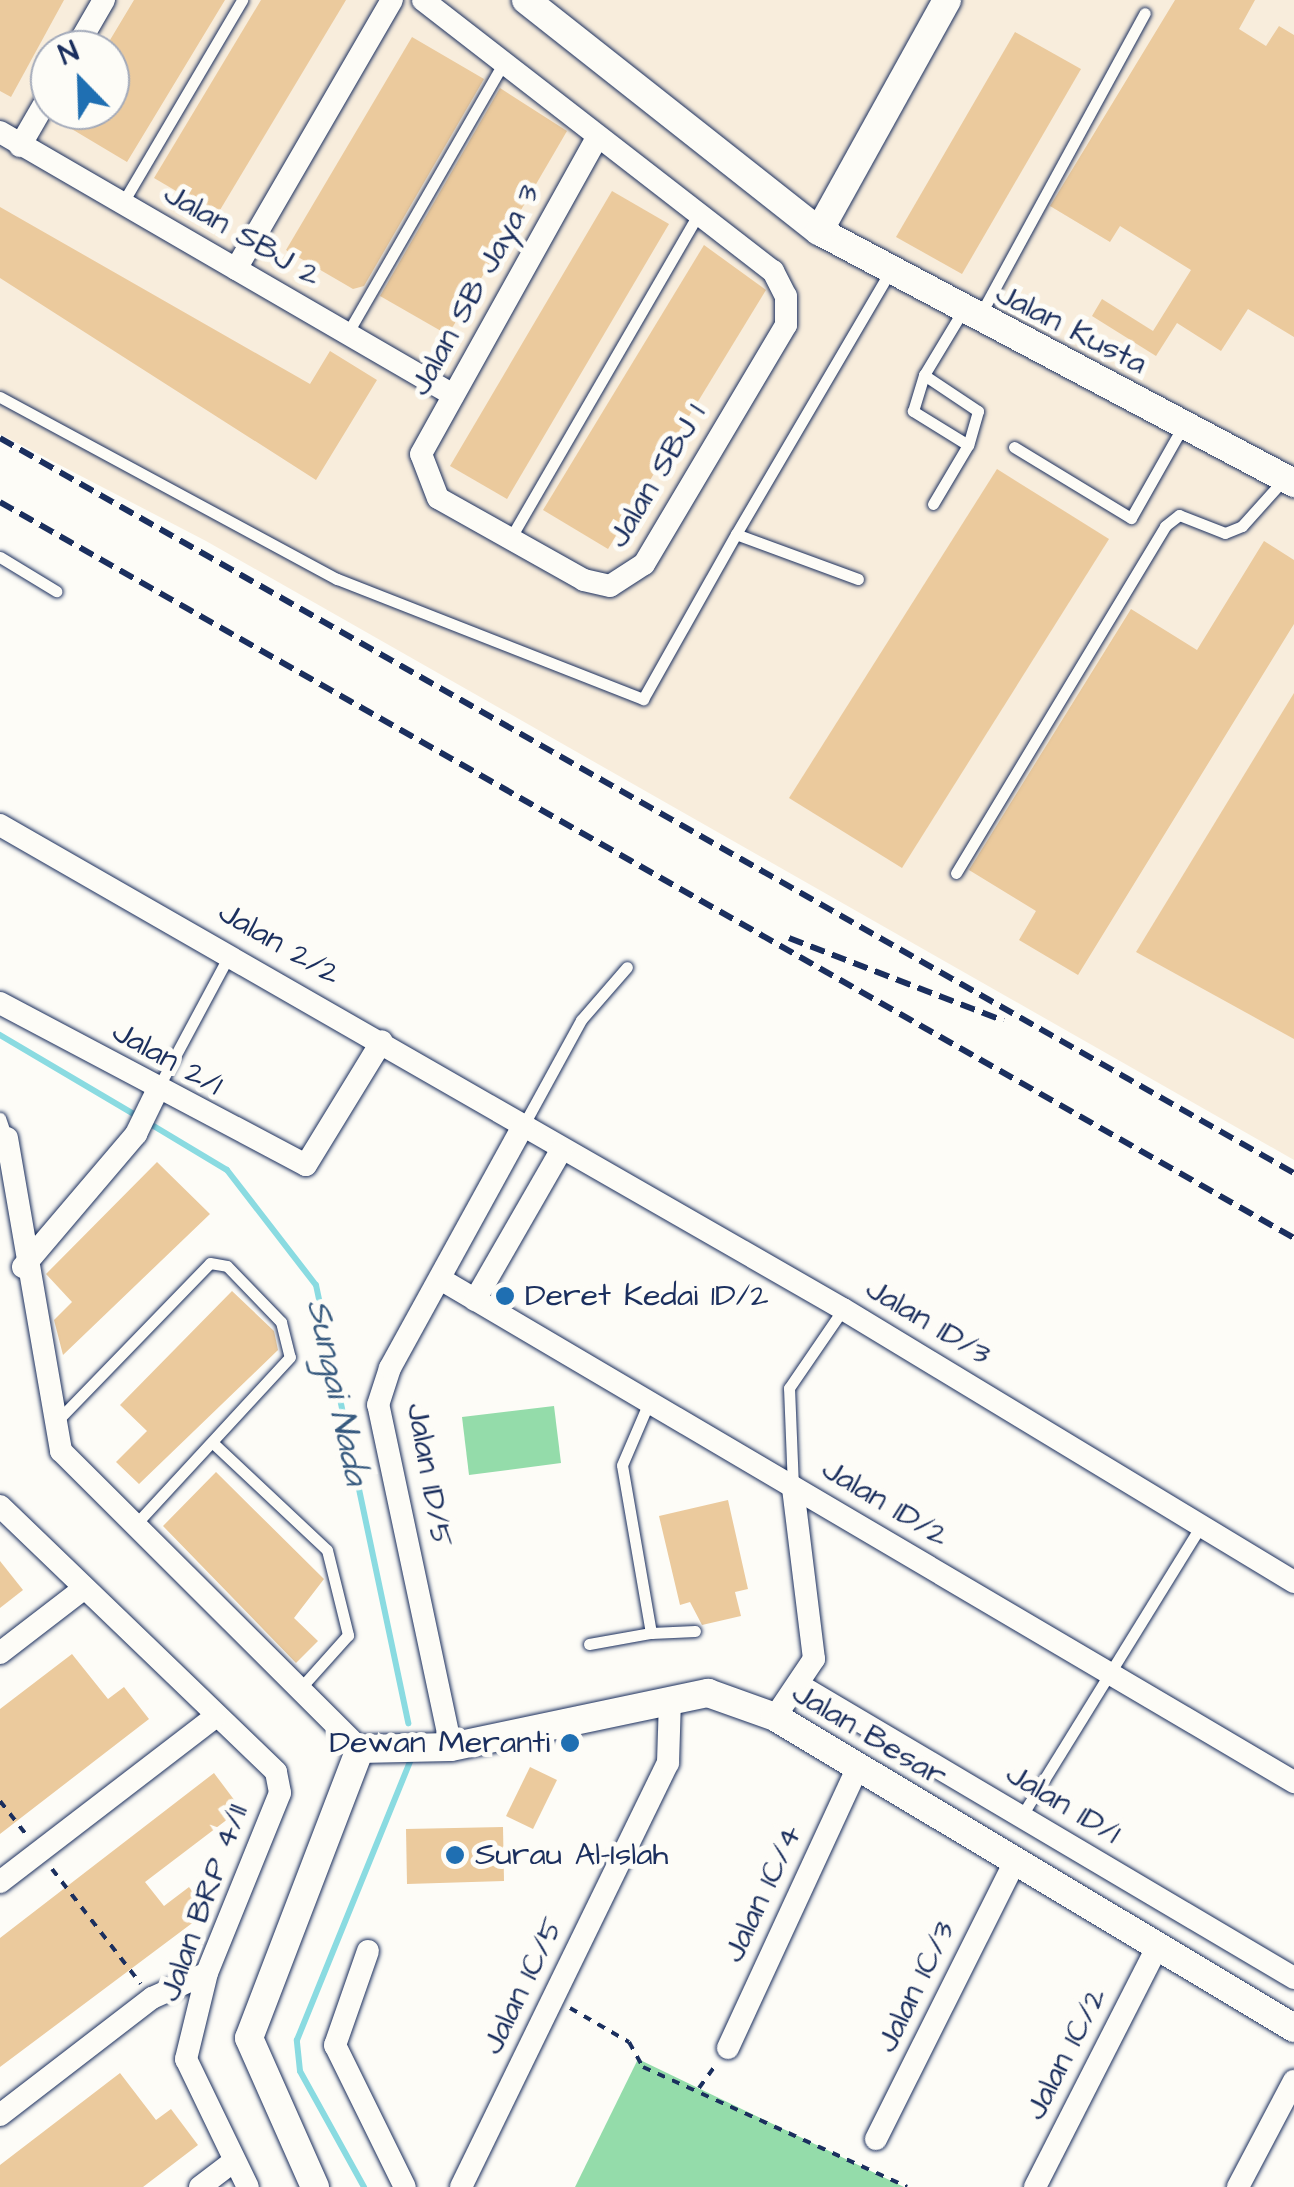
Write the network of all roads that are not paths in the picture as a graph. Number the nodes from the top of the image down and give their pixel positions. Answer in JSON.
{"nodes":[{"id":1,"x":104,"y":0,"type":"edge"},
{"id":2,"x":242,"y":0,"type":"edge"},
{"id":3,"x":392,"y":0,"type":"edge"},
{"id":4,"x":423,"y":0,"type":"edge"},
{"id":5,"x":526,"y":0,"type":"edge"},
{"id":6,"x":947,"y":0,"type":"edge"},
{"id":7,"x":1145,"y":12,"type":"dead end"},
{"id":8,"x":87,"y":30,"type":"edge"},
{"id":9,"x":503,"y":64,"type":"junction"},
{"id":10,"x":30,"y":129,"type":"edge"},
{"id":11,"x":0,"y":132,"type":"edge"},
{"id":12,"x":597,"y":138,"type":"junction"},
{"id":13,"x":20,"y":146,"type":"junction"},
{"id":14,"x":122,"y":204,"type":"junction"},
{"id":15,"x":698,"y":215,"type":"junction"},
{"id":16,"x":819,"y":232,"type":"junction"},
{"id":17,"x":236,"y":268,"type":"junction"},
{"id":18,"x":890,"y":272,"type":"junction"},
{"id":19,"x":970,"y":317,"type":"junction"},
{"id":20,"x":348,"y":334,"type":"junction"},
{"id":21,"x":924,"y":376,"type":"junction"},
{"id":22,"x":452,"y":395,"type":"junction"},
{"id":23,"x":0,"y":396,"type":"edge"},
{"id":24,"x":1183,"y":426,"type":"junction"},
{"id":25,"x":968,"y":445,"type":"junction"},
{"id":26,"x":1014,"y":447,"type":"dead end"},
{"id":27,"x":424,"y":476,"type":"joint"},
{"id":28,"x":1289,"y":480,"type":"edge"},
{"id":29,"x":933,"y":504,"type":"dead end"},
{"id":30,"x":736,"y":534,"type":"junction"},
{"id":31,"x":510,"y":539,"type":"junction"},
{"id":32,"x":0,"y":557,"type":"edge"},
{"id":33,"x":858,"y":579,"type":"dead end"},
{"id":34,"x":56,"y":591,"type":"dead end"},
{"id":35,"x":0,"y":825,"type":"edge"},
{"id":36,"x":956,"y":873,"type":"dead end"},
{"id":37,"x":230,"y":953,"type":"junction"},
{"id":38,"x":628,"y":967,"type":"dead end"},
{"id":39,"x":0,"y":1003,"type":"edge"},
{"id":40,"x":382,"y":1040,"type":"junction"},
{"id":41,"x":153,"y":1101,"type":"junction"},
{"id":42,"x":523,"y":1126,"type":"junction"},
{"id":43,"x":2,"y":1131,"type":"edge"},
{"id":44,"x":562,"y":1149,"type":"junction"},
{"id":45,"x":23,"y":1267,"type":"junction"},
{"id":46,"x":442,"y":1280,"type":"junction"},
{"id":47,"x":475,"y":1300,"type":"junction"},
{"id":48,"x":843,"y":1309,"type":"junction"},
{"id":49,"x":649,"y":1402,"type":"junction"},
{"id":50,"x":52,"y":1427,"type":"junction"},
{"id":51,"x":213,"y":1443,"type":"junction"},
{"id":52,"x":793,"y":1487,"type":"junction"},
{"id":53,"x":0,"y":1506,"type":"edge"},
{"id":54,"x":1201,"y":1526,"type":"junction"},
{"id":55,"x":132,"y":1528,"type":"junction"},
{"id":56,"x":1294,"y":1582,"type":"edge"},
{"id":57,"x":83,"y":1589,"type":"junction"},
{"id":58,"x":695,"y":1631,"type":"dead end"},
{"id":59,"x":651,"y":1634,"type":"junction"},
{"id":60,"x":590,"y":1644,"type":"dead end"},
{"id":61,"x":0,"y":1653,"type":"edge"},
{"id":62,"x":1110,"y":1674,"type":"junction"},
{"id":63,"x":799,"y":1685,"type":"junction"},
{"id":64,"x":298,"y":1690,"type":"junction"},
{"id":65,"x":670,"y":1700,"type":"junction"},
{"id":66,"x":215,"y":1717,"type":"junction"},
{"id":67,"x":775,"y":1717,"type":"junction"},
{"id":68,"x":450,"y":1746,"type":"junction"},
{"id":69,"x":360,"y":1749,"type":"junction"},
{"id":70,"x":857,"y":1768,"type":"junction"},
{"id":71,"x":1294,"y":1782,"type":"edge"},
{"id":72,"x":1021,"y":1816,"type":"junction"},
{"id":73,"x":1014,"y":1864,"type":"junction"},
{"id":74,"x":0,"y":1882,"type":"edge"},
{"id":75,"x":1155,"y":1951,"type":"junction"},
{"id":76,"x":368,"y":1952,"type":"dead end"},
{"id":77,"x":207,"y":1973,"type":"junction"},
{"id":78,"x":1294,"y":1978,"type":"edge"},
{"id":79,"x":1294,"y":2028,"type":"edge"},
{"id":80,"x":728,"y":2048,"type":"road end"},
{"id":81,"x":1294,"y":2080,"type":"edge"},
{"id":82,"x":0,"y":2114,"type":"edge"},
{"id":83,"x":876,"y":2140,"type":"dead end"},
{"id":84,"x":234,"y":2161,"type":"junction"},
{"id":85,"x":200,"y":2187,"type":"edge"},
{"id":86,"x":248,"y":2187,"type":"edge"},
{"id":87,"x":314,"y":2187,"type":"edge"},
{"id":88,"x":406,"y":2187,"type":"edge"},
{"id":89,"x":460,"y":2187,"type":"edge"},
{"id":90,"x":1035,"y":2187,"type":"edge"},
{"id":91,"x":1238,"y":2187,"type":"edge"}],
"edges":[{"from":1,"to":8,"type":"street"},
{"from":2,"to":14,"type":"lane"},
{"from":3,"to":17,"type":"street"},
{"from":4,"to":9,"type":"street"},
{"from":5,"to":16,"type":"street","name":"Jalan Kusta"},
{"from":6,"to":16,"type":"street"},
{"from":7,"to":19,"type":"lane"},
{"from":9,"to":12,"type":"street"},
{"from":9,"to":20,"type":"lane"},
{"from":10,"to":13,"type":"street"},
{"from":11,"to":13,"type":"street","name":"Jalan SBJ 2"},
{"from":12,"to":15,"type":"street"},
{"from":12,"to":22,"type":"street","name":"Jalan SB Jaya 3"},
{"from":13,"to":14,"type":"street","name":"Jalan SBJ 2"},
{"from":14,"to":17,"type":"street","name":"Jalan SBJ 2"},
{"from":15,"to":31,"type":"lane"},
{"from":15,"to":31,"type":"street","name":"Jalan SBJ 1"},
{"from":16,"to":18,"type":"street","name":"Jalan Kusta"},
{"from":17,"to":20,"type":"street","name":"Jalan SBJ 2"},
{"from":18,"to":19,"type":"street","name":"Jalan Kusta"},
{"from":18,"to":30,"type":"lane"},
{"from":19,"to":21,"type":"lane"},
{"from":19,"to":24,"type":"street","name":"Jalan Kusta"},
{"from":20,"to":22,"type":"street","name":"Jalan SBJ 2"},
{"from":21,"to":25,"type":"lane"},
{"from":21,"to":25,"type":"lane"},
{"from":22,"to":27,"type":"street","name":"Jalan SB Jaya 3"},
{"from":23,"to":30,"type":"lane"},
{"from":24,"to":26,"type":"lane"},
{"from":24,"to":28,"type":"street","name":"Jalan Kusta"},
{"from":25,"to":29,"type":"lane"},
{"from":27,"to":31,"type":"street","name":"Jalan SBJ 1"},
{"from":28,"to":36,"type":"lane"},
{"from":30,"to":33,"type":"lane"},
{"from":32,"to":34,"type":"lane"},
{"from":35,"to":37,"type":"street","name":"Jalan 2/2"},
{"from":37,"to":40,"type":"street","name":"Jalan 2/2"},
{"from":37,"to":41,"type":"lane"},
{"from":38,"to":42,"type":"lane"},
{"from":39,"to":41,"type":"street","name":"Jalan 2/1"},
{"from":40,"to":41,"type":"street","name":"Jalan 2/1"},
{"from":40,"to":42,"type":"street","name":"Jalan 2/2"},
{"from":41,"to":45,"type":"street"},
{"from":42,"to":44,"type":"street","name":"Jalan 1D/3"},
{"from":42,"to":46,"type":"street","name":"Jalan 1D/5"},
{"from":43,"to":45,"type":"street"},
{"from":44,"to":47,"type":"street"},
{"from":44,"to":48,"type":"street","name":"Jalan 1D/3"},
{"from":45,"to":50,"type":"street"},
{"from":46,"to":47,"type":"street","name":"Jalan 1D/2"},
{"from":46,"to":68,"type":"street","name":"Jalan 1D/5"},
{"from":47,"to":49,"type":"street","name":"Jalan 1D/2"},
{"from":48,"to":52,"type":"lane"},
{"from":48,"to":54,"type":"street","name":"Jalan 1D/3"},
{"from":49,"to":52,"type":"street","name":"Jalan 1D/2"},
{"from":49,"to":59,"type":"lane"},
{"from":50,"to":51,"type":"lane"},
{"from":50,"to":55,"type":"street"},
{"from":51,"to":55,"type":"lane"},
{"from":51,"to":64,"type":"lane"},
{"from":52,"to":62,"type":"street","name":"Jalan 1D/2"},
{"from":52,"to":63,"type":"street"},
{"from":53,"to":57,"type":"street","name":"Jalan BRP 4/11"},
{"from":54,"to":56,"type":"street","name":"Jalan 1D/3"},
{"from":54,"to":62,"type":"lane"},
{"from":55,"to":64,"type":"street"},
{"from":57,"to":61,"type":"street"},
{"from":57,"to":66,"type":"street","name":"Jalan BRP 4/11"},
{"from":58,"to":59,"type":"lane"},
{"from":59,"to":60,"type":"lane"},
{"from":62,"to":71,"type":"street","name":"Jalan 1D/2"},
{"from":62,"to":72,"type":"lane"},
{"from":63,"to":67,"type":"street"},
{"from":63,"to":72,"type":"street","name":"Jalan 1D/1"},
{"from":64,"to":69,"type":"street"},
{"from":65,"to":67,"type":"street","name":"Jalan Besar"},
{"from":65,"to":68,"type":"street","name":"Jalan Besar"},
{"from":65,"to":89,"type":"street","name":"Jalan 1C/5"},
{"from":66,"to":74,"type":"street"},
{"from":66,"to":77,"type":"street","name":"Jalan BRP 4/11"},
{"from":67,"to":70,"type":"street","name":"Jalan Besar"},
{"from":68,"to":69,"type":"street","name":"Jalan Besar"},
{"from":69,"to":87,"type":"street"},
{"from":70,"to":73,"type":"street","name":"Jalan Besar"},
{"from":70,"to":80,"type":"street","name":"Jalan 1C/4"},
{"from":72,"to":78,"type":"street","name":"Jalan 1D/1"},
{"from":73,"to":75,"type":"street","name":"Jalan Besar"},
{"from":73,"to":83,"type":"street","name":"Jalan 1C/3"},
{"from":75,"to":79,"type":"street","name":"Jalan Besar"},
{"from":75,"to":90,"type":"street","name":"Jalan 1C/2"},
{"from":76,"to":88,"type":"street"},
{"from":77,"to":82,"type":"street"},
{"from":77,"to":84,"type":"street","name":"Jalan BRP 4/11"},
{"from":81,"to":91,"type":"street"},
{"from":84,"to":85,"type":"street"},
{"from":84,"to":86,"type":"street","name":"Jalan BRP 4/11"}]}
